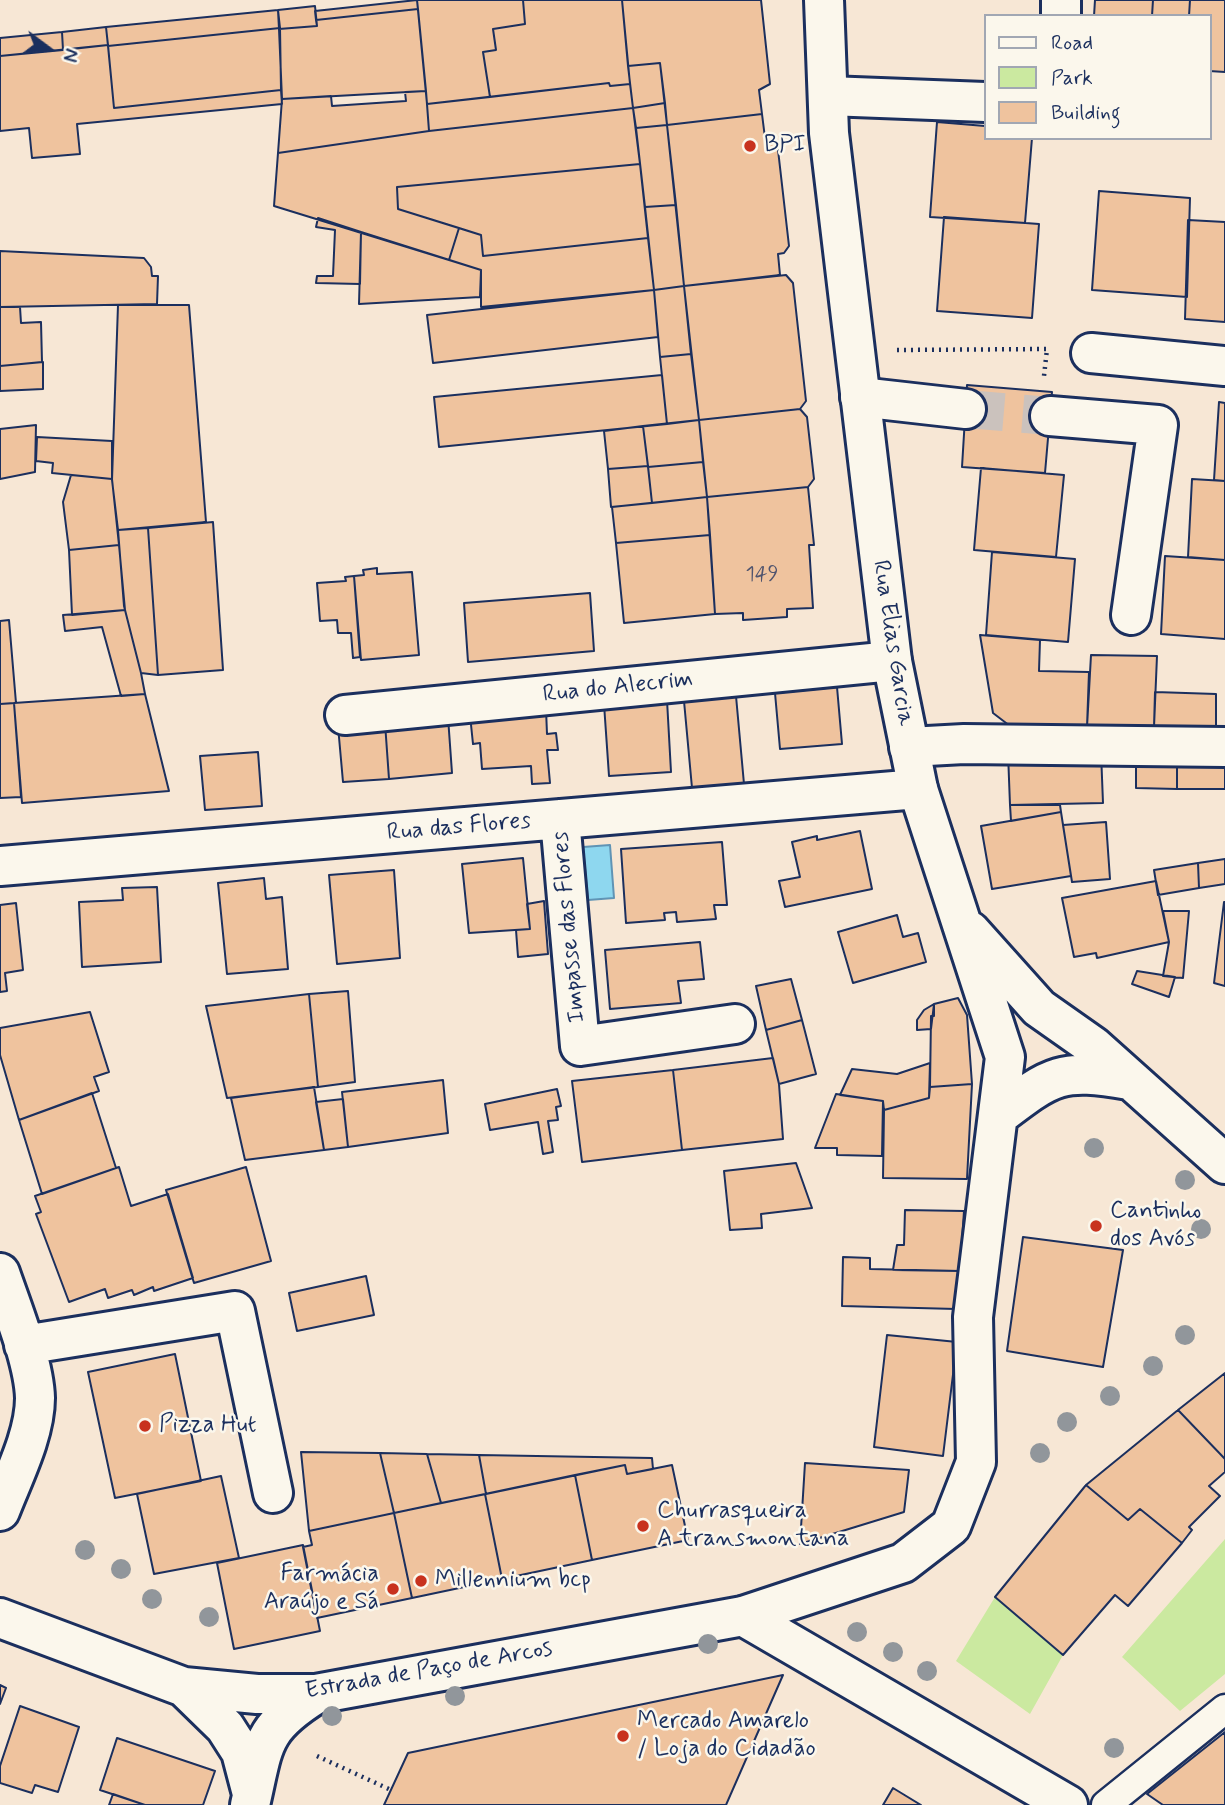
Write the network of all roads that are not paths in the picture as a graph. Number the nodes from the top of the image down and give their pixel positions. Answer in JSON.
{"nodes":[{"id":1,"x":824,"y":0,"type":"edge"},
{"id":2,"x":828,"y":96,"type":"junction"},
{"id":3,"x":984,"y":102,"type":"edge"},
{"id":4,"x":1091,"y":354,"type":"dead end"},
{"id":5,"x":1225,"y":366,"type":"edge"},
{"id":6,"x":860,"y":397,"type":"junction"},
{"id":7,"x":966,"y":409,"type":"tunnel mouth"},
{"id":8,"x":1050,"y":415,"type":"tunnel mouth"},
{"id":9,"x":1131,"y":615,"type":"dead end"},
{"id":10,"x":892,"y":661,"type":"junction"},
{"id":11,"x":345,"y":715,"type":"dead end"},
{"id":12,"x":909,"y":747,"type":"junction"},
{"id":13,"x":1225,"y":747,"type":"edge"},
{"id":14,"x":918,"y":789,"type":"junction"},
{"id":15,"x":560,"y":819,"type":"junction"},
{"id":16,"x":0,"y":866,"type":"edge"},
{"id":17,"x":961,"y":921,"type":"junction"},
{"id":18,"x":735,"y":1024,"type":"dead end"},
{"id":19,"x":1129,"y":1080,"type":"junction"},
{"id":20,"x":998,"y":1116,"type":"junction"},
{"id":21,"x":1225,"y":1164,"type":"edge"},
{"id":22,"x":2,"y":1284,"type":"edge"},
{"id":23,"x":24,"y":1345,"type":"junction"},
{"id":24,"x":273,"y":1493,"type":"dead end"},
{"id":25,"x":0,"y":1511,"type":"edge"},
{"id":26,"x":743,"y":1616,"type":"junction"},
{"id":27,"x":0,"y":1618,"type":"edge"},
{"id":28,"x":184,"y":1687,"type":"junction"},
{"id":29,"x":316,"y":1694,"type":"junction"},
{"id":30,"x":1225,"y":1709,"type":"edge"},
{"id":31,"x":251,"y":1800,"type":"edge"},
{"id":32,"x":1068,"y":1805,"type":"edge"},
{"id":33,"x":1106,"y":1805,"type":"edge"}],
"edges":[{"from":1,"to":2,"type":"street","name":"Rua Elias Garcia"},
{"from":2,"to":3,"type":"street"},
{"from":2,"to":6,"type":"street","name":"Rua Elias Garcia"},
{"from":4,"to":5,"type":"street"},
{"from":6,"to":7,"type":"street"},
{"from":6,"to":10,"type":"street","name":"Rua Elias Garcia"},
{"from":8,"to":9,"type":"street"},
{"from":10,"to":11,"type":"street","name":"Rua do Alecrim"},
{"from":10,"to":12,"type":"street","name":"Rua Elias Garcia"},
{"from":12,"to":13,"type":"street"},
{"from":12,"to":14,"type":"street","name":"Rua Elias Garcia"},
{"from":14,"to":15,"type":"street","name":"Rua das Flores"},
{"from":14,"to":17,"type":"street","name":"Rua Elias Garcia"},
{"from":15,"to":16,"type":"street","name":"Rua das Flores"},
{"from":15,"to":18,"type":"street","name":"Impasse das Flores"},
{"from":17,"to":19,"type":"street","name":"Rua Elias Garcia"},
{"from":17,"to":20,"type":"street","name":"Estrada de Paço de Arcos"},
{"from":19,"to":20,"type":"street"},
{"from":19,"to":21,"type":"street","name":"Rua Elias Garcia"},
{"from":20,"to":26,"type":"street","name":"Estrada de Paço de Arcos"},
{"from":22,"to":23,"type":"street"},
{"from":23,"to":24,"type":"street"},
{"from":23,"to":25,"type":"street"},
{"from":26,"to":29,"type":"street","name":"Estrada de Paço de Arcos"},
{"from":26,"to":32,"type":"street"},
{"from":27,"to":28,"type":"street","name":"Estrada de Paço de Arcos"},
{"from":28,"to":29,"type":"street","name":"Estrada de Paço de Arcos"},
{"from":28,"to":31,"type":"street"},
{"from":29,"to":31,"type":"street"},
{"from":30,"to":33,"type":"street"}]}
